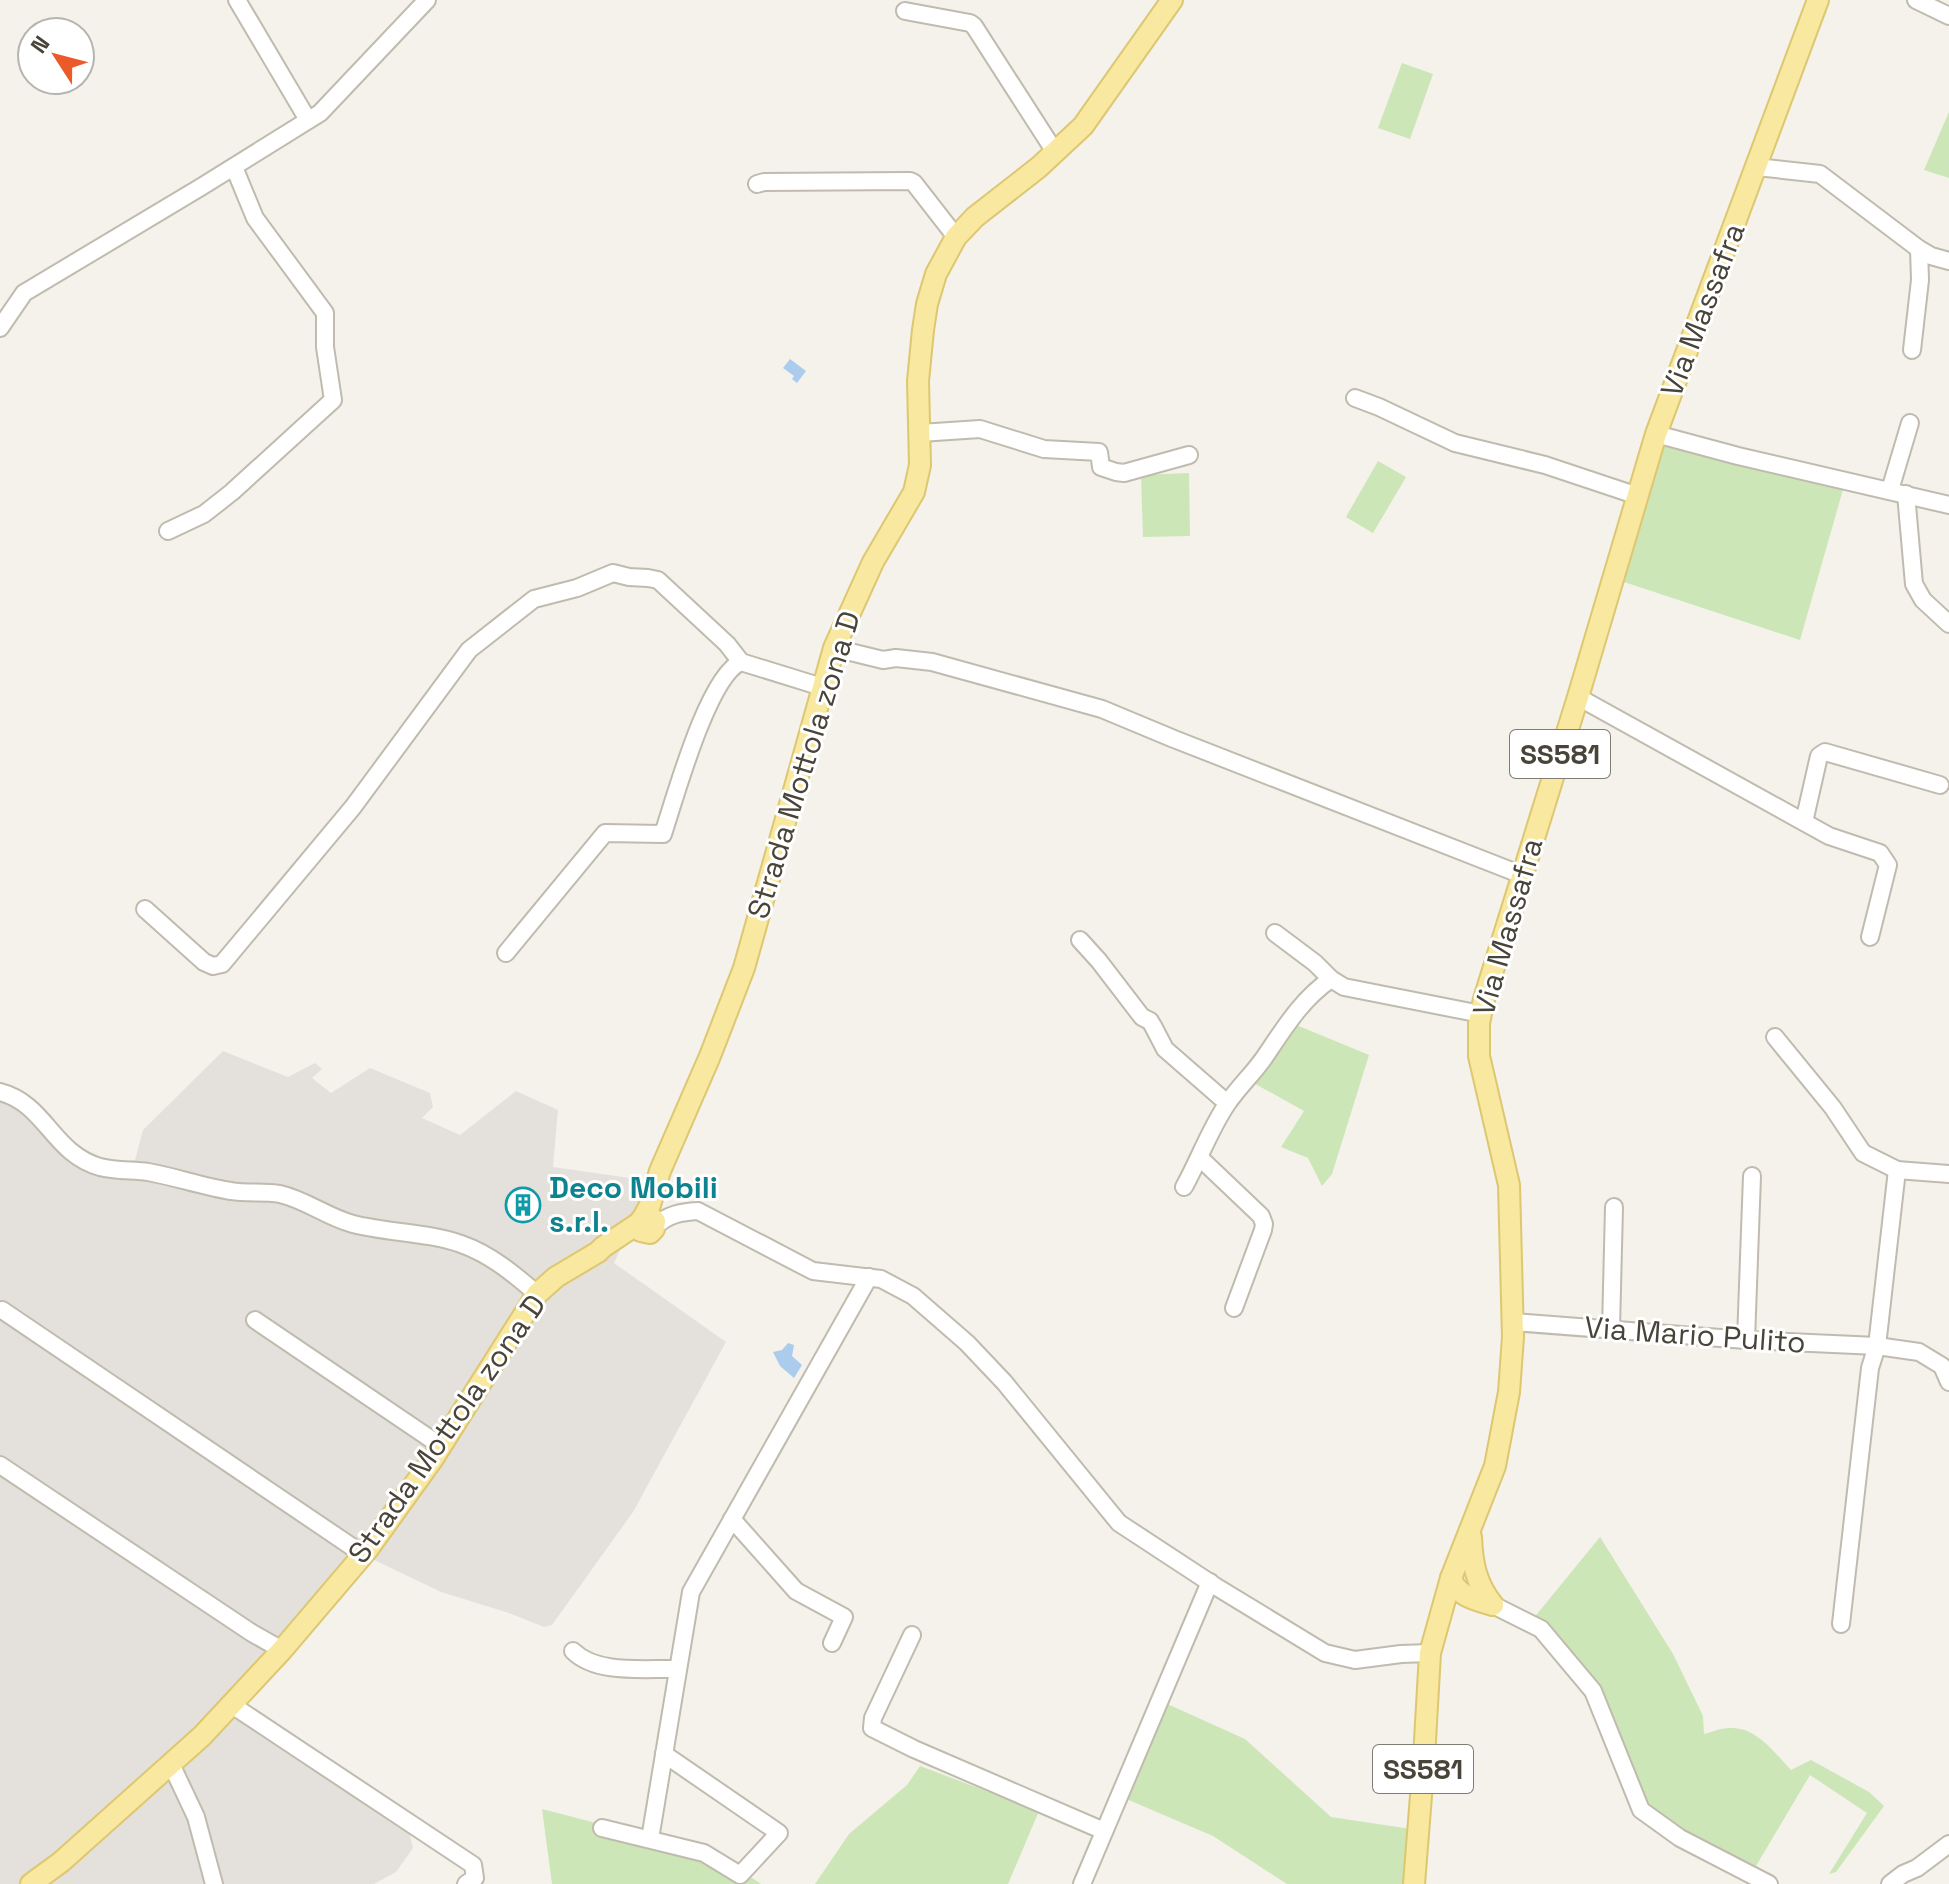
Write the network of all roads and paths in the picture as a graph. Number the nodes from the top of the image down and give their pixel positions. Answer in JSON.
{"nodes":[{"id":1,"x":237,"y":0,"type":"edge"},
{"id":2,"x":427,"y":0,"type":"edge"},
{"id":3,"x":1172,"y":0,"type":"edge"},
{"id":4,"x":1818,"y":0,"type":"edge"},
{"id":5,"x":1916,"y":0,"type":"edge"},
{"id":6,"x":905,"y":11,"type":"dead end"},
{"id":7,"x":1949,"y":16,"type":"edge"},
{"id":8,"x":308,"y":120,"type":"junction"},
{"id":9,"x":1055,"y":152,"type":"junction"},
{"id":10,"x":234,"y":167,"type":"junction"},
{"id":11,"x":1757,"y":167,"type":"junction"},
{"id":12,"x":757,"y":184,"type":"dead end"},
{"id":13,"x":956,"y":237,"type":"junction"},
{"id":14,"x":1919,"y":249,"type":"junction"},
{"id":15,"x":1949,"y":261,"type":"edge"},
{"id":16,"x":0,"y":328,"type":"edge"},
{"id":17,"x":1912,"y":350,"type":"dead end"},
{"id":18,"x":1355,"y":398,"type":"dead end"},
{"id":19,"x":1910,"y":423,"type":"dead end"},
{"id":20,"x":920,"y":433,"type":"junction"},
{"id":21,"x":1656,"y":434,"type":"junction"},
{"id":22,"x":1189,"y":455,"type":"dead end"},
{"id":23,"x":1898,"y":492,"type":"junction"},
{"id":24,"x":1638,"y":496,"type":"junction"},
{"id":25,"x":1949,"y":505,"type":"edge"},
{"id":26,"x":168,"y":531,"type":"dead end"},
{"id":27,"x":1949,"y":624,"type":"edge"},
{"id":28,"x":834,"y":648,"type":"junction"},
{"id":29,"x":741,"y":662,"type":"junction"},
{"id":30,"x":822,"y":687,"type":"junction"},
{"id":31,"x":1578,"y":697,"type":"junction"},
{"id":32,"x":1940,"y":785,"type":"dead end"},
{"id":33,"x":1804,"y":822,"type":"junction"},
{"id":34,"x":1522,"y":875,"type":"junction"},
{"id":35,"x":145,"y":909,"type":"dead end"},
{"id":36,"x":1275,"y":933,"type":"dead end"},
{"id":37,"x":1870,"y":937,"type":"dead end"},
{"id":38,"x":1080,"y":940,"type":"dead end"},
{"id":39,"x":506,"y":953,"type":"dead end"},
{"id":40,"x":1331,"y":979,"type":"junction"},
{"id":41,"x":1481,"y":1014,"type":"junction"},
{"id":42,"x":1775,"y":1037,"type":"dead end"},
{"id":43,"x":0,"y":1092,"type":"edge"},
{"id":44,"x":1227,"y":1103,"type":"junction"},
{"id":45,"x":1200,"y":1158,"type":"junction"},
{"id":46,"x":1897,"y":1170,"type":"junction"},
{"id":47,"x":1949,"y":1174,"type":"edge"},
{"id":48,"x":1752,"y":1176,"type":"dead end"},
{"id":49,"x":1184,"y":1187,"type":"dead end"},
{"id":50,"x":1614,"y":1207,"type":"dead end"},
{"id":51,"x":651,"y":1222,"type":"junction"},
{"id":52,"x":869,"y":1277,"type":"junction"},
{"id":53,"x":537,"y":1294,"type":"junction"},
{"id":54,"x":1234,"y":1308,"type":"dead end"},
{"id":55,"x":2,"y":1310,"type":"dead end"},
{"id":56,"x":255,"y":1320,"type":"dead end"},
{"id":57,"x":1513,"y":1322,"type":"junction"},
{"id":58,"x":1611,"y":1329,"type":"junction"},
{"id":59,"x":1746,"y":1340,"type":"junction"},
{"id":60,"x":1877,"y":1346,"type":"junction"},
{"id":61,"x":1949,"y":1382,"type":"edge"},
{"id":62,"x":441,"y":1446,"type":"junction"},
{"id":63,"x":0,"y":1465,"type":"edge"},
{"id":64,"x":732,"y":1519,"type":"junction"},
{"id":65,"x":1470,"y":1529,"type":"junction"},
{"id":66,"x":364,"y":1555,"type":"junction"},
{"id":67,"x":1451,"y":1578,"type":"junction"},
{"id":68,"x":1210,"y":1582,"type":"junction"},
{"id":69,"x":1486,"y":1598,"type":"junction"},
{"id":70,"x":1439,"y":1619,"type":"junction"},
{"id":71,"x":1841,"y":1624,"type":"dead end"},
{"id":72,"x":912,"y":1635,"type":"dead end"},
{"id":73,"x":832,"y":1643,"type":"dead end"},
{"id":74,"x":282,"y":1650,"type":"junction"},
{"id":75,"x":573,"y":1651,"type":"dead end"},
{"id":76,"x":1430,"y":1653,"type":"junction"},
{"id":77,"x":678,"y":1669,"type":"junction"},
{"id":78,"x":232,"y":1705,"type":"junction"},
{"id":79,"x":664,"y":1754,"type":"junction"},
{"id":80,"x":171,"y":1764,"type":"junction"},
{"id":81,"x":602,"y":1828,"type":"dead end"},
{"id":82,"x":1104,"y":1831,"type":"junction"},
{"id":83,"x":650,"y":1839,"type":"junction"},
{"id":84,"x":1949,"y":1844,"type":"edge"},
{"id":85,"x":1917,"y":1868,"type":"junction"},
{"id":86,"x":1761,"y":1882,"type":"edge"},
{"id":87,"x":31,"y":1884,"type":"edge"},
{"id":88,"x":214,"y":1884,"type":"edge"},
{"id":89,"x":466,"y":1884,"type":"edge"},
{"id":90,"x":1082,"y":1884,"type":"edge"},
{"id":91,"x":1414,"y":1884,"type":"edge"},
{"id":92,"x":1890,"y":1884,"type":"edge"},
{"id":93,"x":1909,"y":1884,"type":"edge"}],
"edges":[{"from":1,"to":8,"type":"street"},
{"from":2,"to":8,"type":"street"},
{"from":3,"to":9,"type":"main road","name":"Strada Mottola zona D"},
{"from":4,"to":11,"type":"main road","name":"Via Massafra","number":"SS581"},
{"from":5,"to":7,"type":"street"},
{"from":6,"to":9,"type":"street"},
{"from":8,"to":10,"type":"street"},
{"from":9,"to":13,"type":"main road","name":"Strada Mottola zona D"},
{"from":10,"to":16,"type":"street"},
{"from":10,"to":26,"type":"street"},
{"from":11,"to":14,"type":"street"},
{"from":11,"to":21,"type":"main road","name":"Via Massafra","number":"SS581"},
{"from":12,"to":13,"type":"street"},
{"from":13,"to":20,"type":"main road","name":"Strada Mottola zona D"},
{"from":14,"to":15,"type":"street"},
{"from":14,"to":17,"type":"street"},
{"from":18,"to":24,"type":"street"},
{"from":19,"to":23,"type":"street"},
{"from":20,"to":22,"type":"street"},
{"from":20,"to":28,"type":"main road","name":"Strada Mottola zona D"},
{"from":21,"to":23,"type":"street"},
{"from":21,"to":24,"type":"main road","name":"Via Massafra","number":"SS581"},
{"from":23,"to":25,"type":"street"},
{"from":23,"to":27,"type":"street"},
{"from":24,"to":31,"type":"main road","name":"Via Massafra","number":"SS581"},
{"from":28,"to":30,"type":"main road","name":"Strada Mottola zona D"},
{"from":28,"to":34,"type":"street"},
{"from":29,"to":30,"type":"street"},
{"from":29,"to":35,"type":"street"},
{"from":29,"to":39,"type":"street"},
{"from":30,"to":51,"type":"main road","name":"Strada Mottola zona D"},
{"from":31,"to":33,"type":"street"},
{"from":31,"to":34,"type":"main road","name":"Via Massafra","number":"SS581"},
{"from":32,"to":33,"type":"street"},
{"from":33,"to":37,"type":"street"},
{"from":34,"to":41,"type":"main road","name":"Via Massafra","number":"SS581"},
{"from":36,"to":40,"type":"street"},
{"from":38,"to":44,"type":"street"},
{"from":40,"to":41,"type":"street"},
{"from":40,"to":44,"type":"street"},
{"from":41,"to":57,"type":"main road","name":"Via Massafra","number":"SS581"},
{"from":42,"to":46,"type":"street"},
{"from":43,"to":53,"type":"street"},
{"from":44,"to":45,"type":"street"},
{"from":45,"to":49,"type":"street"},
{"from":45,"to":54,"type":"street"},
{"from":46,"to":47,"type":"street"},
{"from":46,"to":60,"type":"street"},
{"from":48,"to":59,"type":"street"},
{"from":50,"to":58,"type":"street"},
{"from":51,"to":52,"type":"street"},
{"from":51,"to":53,"type":"main road","name":"Strada Mottola zona D"},
{"from":52,"to":64,"type":"street"},
{"from":52,"to":68,"type":"street"},
{"from":53,"to":62,"type":"main road","name":"Strada Mottola zona D"},
{"from":55,"to":66,"type":"street"},
{"from":56,"to":62,"type":"street"},
{"from":57,"to":58,"type":"street","name":"Via Mario Pulito"},
{"from":57,"to":65,"type":"main road","name":"Via Massafra","number":"SS581"},
{"from":58,"to":59,"type":"street","name":"Via Mario Pulito"},
{"from":59,"to":60,"type":"street","name":"Via Mario Pulito"},
{"from":60,"to":61,"type":"street","name":"Via Mario Pulito"},
{"from":60,"to":71,"type":"street"},
{"from":62,"to":66,"type":"main road","name":"Strada Mottola zona D"},
{"from":63,"to":74,"type":"street"},
{"from":64,"to":73,"type":"street"},
{"from":64,"to":77,"type":"street"},
{"from":65,"to":67,"type":"main road","name":"Via Massafra","number":"SS581"},
{"from":65,"to":69,"type":"main road"},
{"from":66,"to":74,"type":"main road","name":"Strada Mottola zona D"},
{"from":67,"to":69,"type":"main road"},
{"from":67,"to":70,"type":"main road","name":"Via Massafra","number":"SS581"},
{"from":68,"to":76,"type":"street"},
{"from":68,"to":82,"type":"street"},
{"from":69,"to":70,"type":"main road"},
{"from":69,"to":86,"type":"street"},
{"from":70,"to":76,"type":"main road","name":"Via Massafra","number":"SS581"},
{"from":72,"to":82,"type":"street"},
{"from":74,"to":78,"type":"main road","name":"Strada Mottola zona D"},
{"from":75,"to":77,"type":"street"},
{"from":76,"to":91,"type":"main road","name":"Via Massafra","number":"SS581"},
{"from":77,"to":79,"type":"street"},
{"from":78,"to":80,"type":"main road","name":"Strada Mottola zona D"},
{"from":78,"to":89,"type":"street"},
{"from":79,"to":83,"type":"street"},
{"from":79,"to":83,"type":"street"},
{"from":80,"to":87,"type":"main road","name":"Strada Mottola zona D"},
{"from":80,"to":88,"type":"street"},
{"from":81,"to":83,"type":"street"},
{"from":82,"to":90,"type":"street"},
{"from":84,"to":85,"type":"street"},
{"from":85,"to":92,"type":"street"},
{"from":85,"to":93,"type":"street"}]}
